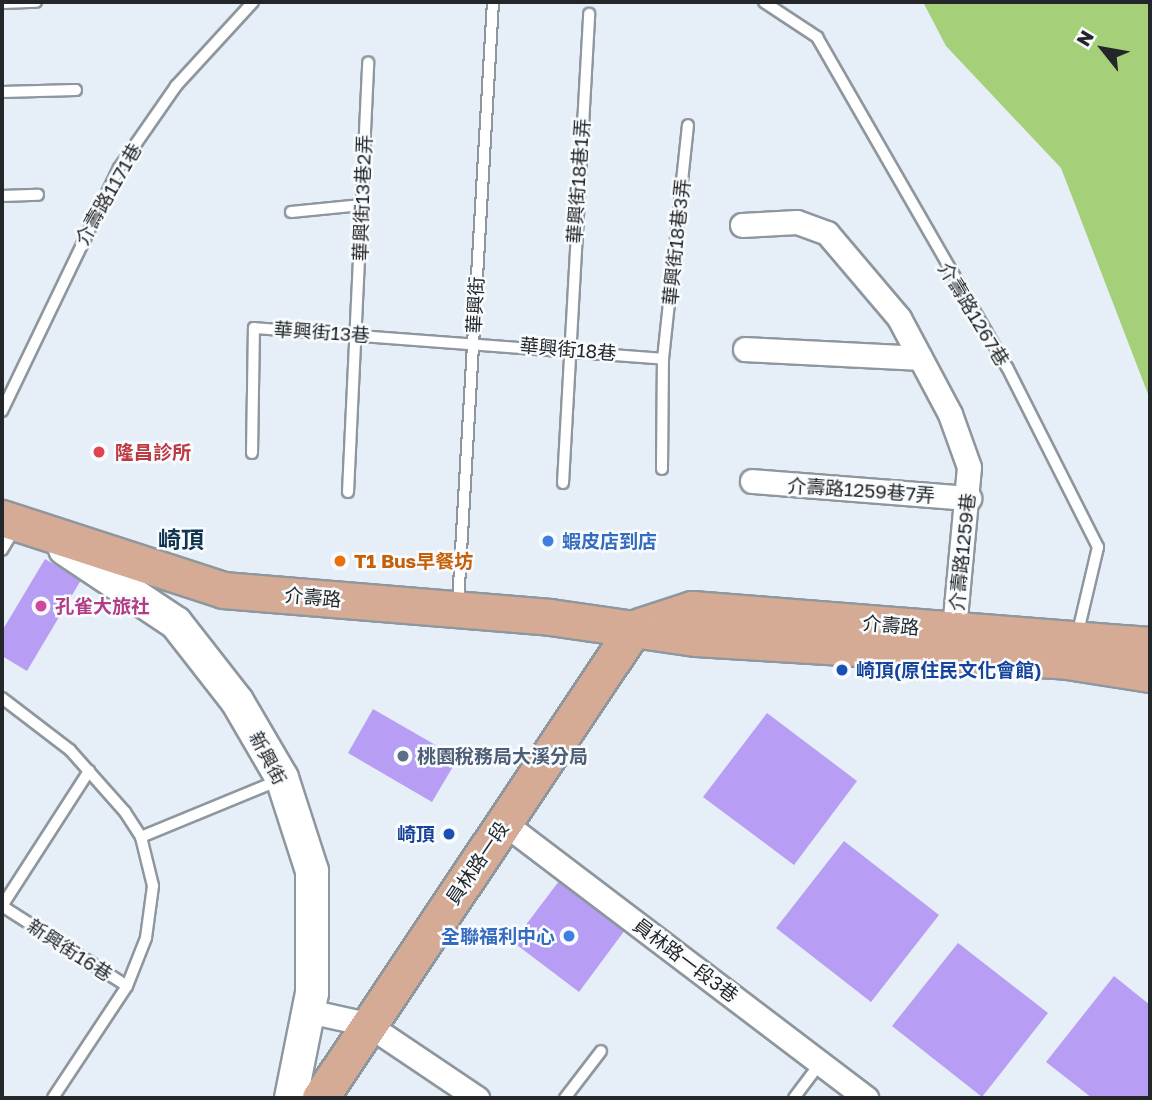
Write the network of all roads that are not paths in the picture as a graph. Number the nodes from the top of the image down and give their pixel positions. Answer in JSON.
{"nodes":[{"id":1,"x":36,"y":2,"type":"edge"},
{"id":2,"x":253,"y":2,"type":"edge"},
{"id":3,"x":493,"y":2,"type":"edge"},
{"id":4,"x":764,"y":2,"type":"edge"},
{"id":5,"x":2,"y":3,"type":"edge"},
{"id":6,"x":589,"y":14,"type":"dead end"},
{"id":7,"x":368,"y":62,"type":"dead end"},
{"id":8,"x":76,"y":90,"type":"dead end"},
{"id":9,"x":2,"y":92,"type":"edge"},
{"id":10,"x":688,"y":125,"type":"dead end"},
{"id":11,"x":38,"y":195,"type":"dead end"},
{"id":12,"x":2,"y":196,"type":"edge"},
{"id":13,"x":362,"y":205,"type":"junction"},
{"id":14,"x":290,"y":212,"type":"dead end"},
{"id":15,"x":742,"y":225,"type":"dead end"},
{"id":16,"x":357,"y":334,"type":"junction"},
{"id":17,"x":473,"y":341,"type":"junction"},
{"id":18,"x":568,"y":349,"type":"junction"},
{"id":19,"x":745,"y":349,"type":"dead end"},
{"id":20,"x":920,"y":358,"type":"junction"},
{"id":21,"x":663,"y":359,"type":"junction"},
{"id":22,"x":2,"y":411,"type":"edge"},
{"id":23,"x":252,"y":453,"type":"dead end"},
{"id":24,"x":662,"y":469,"type":"dead end"},
{"id":25,"x":752,"y":481,"type":"dead end"},
{"id":26,"x":563,"y":483,"type":"dead end"},
{"id":27,"x":348,"y":492,"type":"dead end"},
{"id":28,"x":969,"y":498,"type":"junction"},
{"id":29,"x":7,"y":531,"type":"edge"},
{"id":30,"x":458,"y":609,"type":"junction"},
{"id":31,"x":634,"y":628,"type":"junction"},
{"id":32,"x":954,"y":630,"type":"junction"},
{"id":33,"x":1150,"y":645,"type":"edge"},
{"id":34,"x":1072,"y":648,"type":"junction"},
{"id":35,"x":1150,"y":674,"type":"edge"},
{"id":36,"x":2,"y":698,"type":"edge"},
{"id":37,"x":89,"y":771,"type":"junction"},
{"id":38,"x":282,"y":779,"type":"junction"},
{"id":39,"x":504,"y":823,"type":"junction"},
{"id":40,"x":141,"y":838,"type":"junction"},
{"id":41,"x":2,"y":906,"type":"edge"},
{"id":42,"x":127,"y":986,"type":"junction"},
{"id":43,"x":308,"y":1011,"type":"junction"},
{"id":44,"x":367,"y":1024,"type":"junction"},
{"id":45,"x":601,"y":1051,"type":"dead end"},
{"id":46,"x":821,"y":1062,"type":"junction"},
{"id":47,"x":53,"y":1098,"type":"edge"},
{"id":48,"x":291,"y":1098,"type":"edge"},
{"id":49,"x":320,"y":1098,"type":"edge"},
{"id":50,"x":477,"y":1098,"type":"edge"},
{"id":51,"x":565,"y":1098,"type":"edge"},
{"id":52,"x":794,"y":1098,"type":"edge"},
{"id":53,"x":866,"y":1098,"type":"edge"}],
"edges":[{"from":1,"to":5,"type":"lane"},
{"from":2,"to":22,"type":"lane","name":"介壽路1171巷"},
{"from":3,"to":17,"type":"lane","name":"華興街"},
{"from":4,"to":34,"type":"lane","name":"介壽路1267巷"},
{"from":6,"to":18,"type":"lane","name":"華興街18巷1弄"},
{"from":7,"to":13,"type":"lane","name":"華興街13巷2弄"},
{"from":8,"to":9,"type":"lane"},
{"from":10,"to":21,"type":"lane","name":"華興街18巷3弄"},
{"from":11,"to":12,"type":"lane"},
{"from":13,"to":14,"type":"lane"},
{"from":13,"to":16,"type":"lane","name":"華興街13巷2弄"},
{"from":15,"to":20,"type":"street","name":"介壽路1259巷"},
{"from":16,"to":17,"type":"lane","name":"華興街13巷"},
{"from":16,"to":23,"type":"lane","name":"華興街13巷"},
{"from":16,"to":27,"type":"lane","name":"華興街13巷2弄"},
{"from":17,"to":18,"type":"lane","name":"華興街18巷"},
{"from":17,"to":30,"type":"lane","name":"華興街"},
{"from":18,"to":21,"type":"lane","name":"華興街18巷"},
{"from":18,"to":26,"type":"lane","name":"華興街18巷1弄"},
{"from":19,"to":20,"type":"street"},
{"from":20,"to":28,"type":"street","name":"介壽路1259巷"},
{"from":21,"to":24,"type":"lane","name":"華興街18巷3弄"},
{"from":25,"to":28,"type":"street","name":"介壽路1259巷7弄"},
{"from":28,"to":32,"type":"street","name":"介壽路1259巷"},
{"from":29,"to":30,"type":"main road","name":"介壽路"},
{"from":29,"to":38,"type":"street","name":"新興街"},
{"from":30,"to":31,"type":"main road","name":"介壽路"},
{"from":31,"to":32,"type":"main road","name":"介壽路"},
{"from":31,"to":34,"type":"main road","name":"介壽路"},
{"from":31,"to":39,"type":"main road","name":"員林路一段"},
{"from":32,"to":34,"type":"main road","name":"介壽路"},
{"from":33,"to":34,"type":"main road","name":"介壽路"},
{"from":34,"to":35,"type":"main road","name":"介壽路"},
{"from":36,"to":37,"type":"lane"},
{"from":37,"to":40,"type":"lane"},
{"from":37,"to":41,"type":"lane"},
{"from":38,"to":40,"type":"lane"},
{"from":38,"to":43,"type":"street","name":"新興街"},
{"from":39,"to":44,"type":"main road","name":"員林路一段"},
{"from":39,"to":46,"type":"street","name":"員林路一段3巷"},
{"from":40,"to":42,"type":"lane","name":"新興街16巷"},
{"from":41,"to":42,"type":"lane","name":"新興街16巷"},
{"from":42,"to":47,"type":"lane"},
{"from":43,"to":44,"type":"street"},
{"from":43,"to":48,"type":"street","name":"新興街"},
{"from":44,"to":49,"type":"main road","name":"員林路一段"},
{"from":44,"to":50,"type":"street"},
{"from":45,"to":51,"type":"lane"},
{"from":46,"to":52,"type":"lane"},
{"from":46,"to":53,"type":"street","name":"員林路一段3巷"}]}
